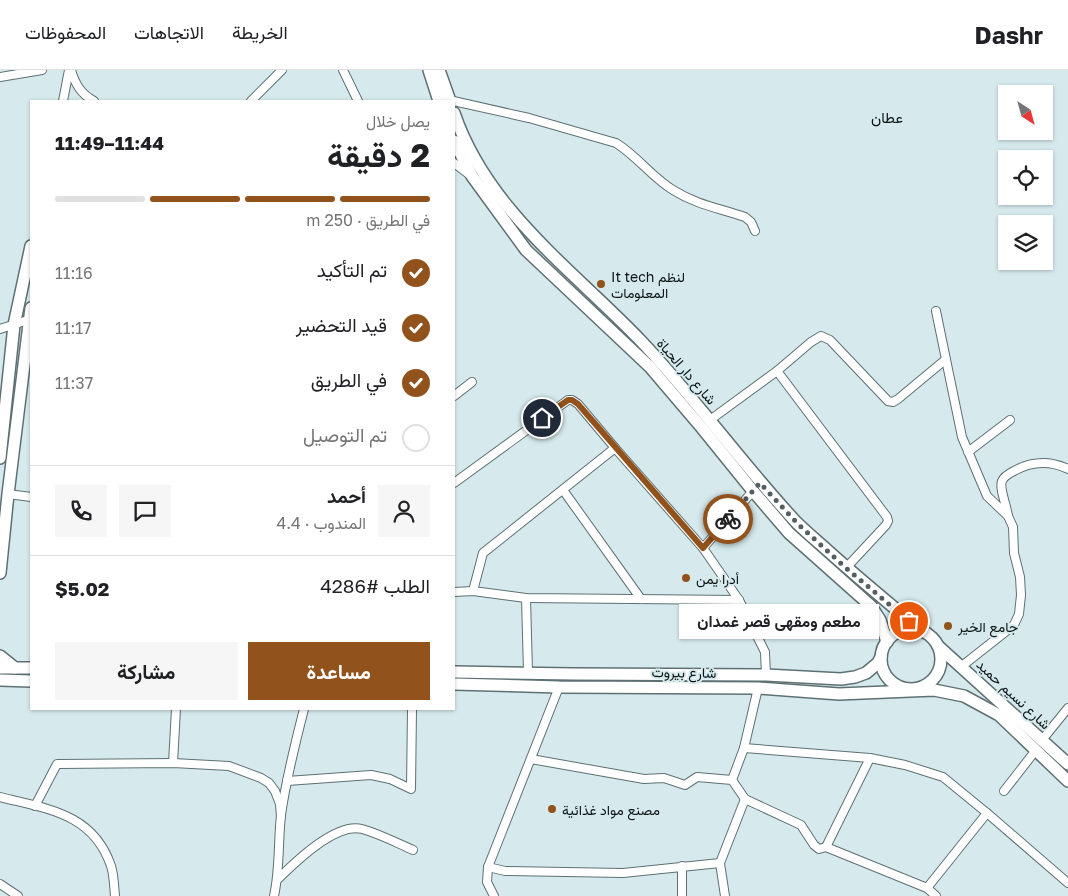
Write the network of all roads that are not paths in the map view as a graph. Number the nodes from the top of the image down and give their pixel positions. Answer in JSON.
{"nodes":[{"id":1,"x":42,"y":70,"type":"edge"},
{"id":2,"x":70,"y":70,"type":"edge"},
{"id":3,"x":282,"y":70,"type":"edge"},
{"id":4,"x":343,"y":70,"type":"edge"},
{"id":5,"x":428,"y":70,"type":"edge"},
{"id":6,"x":439,"y":70,"type":"edge"},
{"id":7,"x":0,"y":77,"type":"edge"},
{"id":8,"x":258,"y":94,"type":"junction"},
{"id":9,"x":63,"y":100,"type":"edge"},
{"id":10,"x":93,"y":100,"type":"edge"},
{"id":11,"x":253,"y":100,"type":"edge"},
{"id":12,"x":263,"y":100,"type":"edge"},
{"id":13,"x":358,"y":100,"type":"edge"},
{"id":14,"x":445,"y":100,"type":"edge"},
{"id":15,"x":446,"y":100,"type":"edge"},
{"id":16,"x":455,"y":103,"type":"edge"},
{"id":17,"x":455,"y":115,"type":"edge"},
{"id":18,"x":455,"y":143,"type":"edge"},
{"id":19,"x":455,"y":164,"type":"edge"},
{"id":20,"x":472,"y":176,"type":"junction"},
{"id":21,"x":755,"y":231,"type":"dead end"},
{"id":22,"x":30,"y":251,"type":"edge"},
{"id":23,"x":936,"y":311,"type":"dead end"},
{"id":24,"x":30,"y":319,"type":"edge"},
{"id":25,"x":14,"y":325,"type":"junction"},
{"id":26,"x":0,"y":329,"type":"edge"},
{"id":27,"x":945,"y":360,"type":"junction"},
{"id":28,"x":777,"y":371,"type":"junction"},
{"id":29,"x":472,"y":382,"type":"dead end"},
{"id":30,"x":455,"y":395,"type":"edge"},
{"id":31,"x":710,"y":420,"type":"junction"},
{"id":32,"x":1010,"y":420,"type":"dead end"},
{"id":33,"x":615,"y":448,"type":"junction"},
{"id":34,"x":968,"y":452,"type":"junction"},
{"id":35,"x":0,"y":458,"type":"edge"},
{"id":36,"x":1068,"y":470,"type":"edge"},
{"id":37,"x":455,"y":483,"type":"edge"},
{"id":38,"x":756,"y":487,"type":"junction"},
{"id":39,"x":563,"y":490,"type":"junction"},
{"id":40,"x":4,"y":493,"type":"edge"},
{"id":41,"x":30,"y":497,"type":"edge"},
{"id":42,"x":1008,"y":516,"type":"junction"},
{"id":43,"x":703,"y":548,"type":"junction"},
{"id":44,"x":846,"y":568,"type":"junction"},
{"id":45,"x":0,"y":573,"type":"edge"},
{"id":46,"x":455,"y":592,"type":"edge"},
{"id":47,"x":473,"y":592,"type":"junction"},
{"id":48,"x":526,"y":598,"type":"junction"},
{"id":49,"x":640,"y":599,"type":"junction"},
{"id":50,"x":739,"y":600,"type":"junction"},
{"id":51,"x":922,"y":631,"type":"junction"},
{"id":52,"x":887,"y":642,"type":"junction"},
{"id":53,"x":938,"y":646,"type":"junction"},
{"id":54,"x":0,"y":656,"type":"edge"},
{"id":55,"x":882,"y":657,"type":"junction"},
{"id":56,"x":962,"y":666,"type":"junction"},
{"id":57,"x":0,"y":668,"type":"edge"},
{"id":58,"x":15,"y":668,"type":"junction"},
{"id":59,"x":30,"y":668,"type":"edge"},
{"id":60,"x":455,"y":672,"type":"edge"},
{"id":61,"x":528,"y":672,"type":"junction"},
{"id":62,"x":766,"y":675,"type":"junction"},
{"id":63,"x":0,"y":680,"type":"edge"},
{"id":64,"x":572,"y":680,"type":"junction"},
{"id":65,"x":30,"y":681,"type":"edge"},
{"id":66,"x":455,"y":684,"type":"edge"},
{"id":67,"x":559,"y":687,"type":"junction"},
{"id":68,"x":758,"y":688,"type":"junction"},
{"id":69,"x":913,"y":690,"type":"junction"},
{"id":70,"x":1068,"y":708,"type":"edge"},
{"id":71,"x":176,"y":710,"type":"edge"},
{"id":72,"x":304,"y":710,"type":"edge"},
{"id":73,"x":412,"y":710,"type":"edge"},
{"id":74,"x":1039,"y":745,"type":"junction"},
{"id":75,"x":744,"y":748,"type":"junction"},
{"id":76,"x":870,"y":758,"type":"junction"},
{"id":77,"x":531,"y":760,"type":"junction"},
{"id":78,"x":173,"y":763,"type":"junction"},
{"id":79,"x":1068,"y":764,"type":"edge"},
{"id":80,"x":732,"y":780,"type":"junction"},
{"id":81,"x":287,"y":781,"type":"junction"},
{"id":82,"x":1068,"y":781,"type":"edge"},
{"id":83,"x":1004,"y":791,"type":"dead end"},
{"id":84,"x":0,"y":797,"type":"edge"},
{"id":85,"x":745,"y":799,"type":"junction"},
{"id":86,"x":35,"y":806,"type":"junction"},
{"id":87,"x":988,"y":813,"type":"junction"},
{"id":88,"x":281,"y":817,"type":"junction"},
{"id":89,"x":826,"y":847,"type":"junction"},
{"id":90,"x":413,"y":850,"type":"dead end"},
{"id":91,"x":720,"y":863,"type":"junction"},
{"id":92,"x":682,"y":866,"type":"junction"},
{"id":93,"x":488,"y":867,"type":"junction"},
{"id":94,"x":278,"y":879,"type":"junction"},
{"id":95,"x":1068,"y":883,"type":"edge"},
{"id":96,"x":0,"y":884,"type":"edge"},
{"id":97,"x":927,"y":888,"type":"junction"},
{"id":98,"x":18,"y":896,"type":"edge"},
{"id":99,"x":115,"y":896,"type":"edge"},
{"id":100,"x":274,"y":896,"type":"edge"},
{"id":101,"x":494,"y":896,"type":"edge"},
{"id":102,"x":682,"y":896,"type":"edge"},
{"id":103,"x":725,"y":896,"type":"edge"},
{"id":104,"x":936,"y":896,"type":"edge"}],
"edges":[{"from":1,"to":7,"type":"street"},
{"from":2,"to":9,"type":"street"},
{"from":2,"to":10,"type":"street"},
{"from":3,"to":8,"type":"street"},
{"from":4,"to":13,"type":"street"},
{"from":5,"to":14,"type":"main road"},
{"from":6,"to":15,"type":"main road"},
{"from":8,"to":11,"type":"street"},
{"from":8,"to":12,"type":"street"},
{"from":16,"to":21,"type":"street"},
{"from":17,"to":31,"type":"main road","name":"شارع دار الحياة"},
{"from":18,"to":20,"type":"main road","name":"شارع دار الحياة"},
{"from":19,"to":20,"type":"street"},
{"from":20,"to":38,"type":"main road","name":"شارع دار الحياة"},
{"from":22,"to":25,"type":"main road"},
{"from":23,"to":27,"type":"street"},
{"from":24,"to":25,"type":"street"},
{"from":24,"to":40,"type":"main road"},
{"from":25,"to":26,"type":"street"},
{"from":25,"to":35,"type":"main road"},
{"from":27,"to":28,"type":"street"},
{"from":27,"to":34,"type":"street"},
{"from":28,"to":31,"type":"street"},
{"from":28,"to":44,"type":"street"},
{"from":29,"to":30,"type":"street"},
{"from":31,"to":38,"type":"main road","name":"شارع دار الحياة"},
{"from":32,"to":34,"type":"street"},
{"from":33,"to":37,"type":"street"},
{"from":33,"to":39,"type":"street"},
{"from":33,"to":43,"type":"street"},
{"from":34,"to":42,"type":"street"},
{"from":36,"to":42,"type":"street"},
{"from":38,"to":43,"type":"street"},
{"from":38,"to":44,"type":"main road","name":"شارع دار الحياة"},
{"from":38,"to":52,"type":"main road","name":"شارع دار الحياة"},
{"from":39,"to":47,"type":"street"},
{"from":39,"to":49,"type":"street"},
{"from":40,"to":41,"type":"street"},
{"from":40,"to":45,"type":"main road"},
{"from":42,"to":56,"type":"street"},
{"from":43,"to":50,"type":"street"},
{"from":44,"to":51,"type":"main road","name":"شارع دار الحياة"},
{"from":46,"to":47,"type":"street"},
{"from":47,"to":48,"type":"street"},
{"from":48,"to":49,"type":"street"},
{"from":48,"to":61,"type":"street"},
{"from":49,"to":50,"type":"street"},
{"from":50,"to":62,"type":"street"},
{"from":51,"to":52,"type":"main road"},
{"from":51,"to":53,"type":"main road"},
{"from":52,"to":55,"type":"main road"},
{"from":53,"to":56,"type":"main road","name":"شارع نسيم حميد"},
{"from":53,"to":69,"type":"main road"},
{"from":54,"to":58,"type":"main road"},
{"from":55,"to":62,"type":"main road","name":"شارع بيروت"},
{"from":55,"to":69,"type":"main road"},
{"from":56,"to":74,"type":"main road","name":"شارع نسيم حميد"},
{"from":57,"to":58,"type":"main road"},
{"from":58,"to":59,"type":"main road"},
{"from":60,"to":61,"type":"main road","name":"شارع بيروت"},
{"from":61,"to":64,"type":"main road","name":"شارع بيروت"},
{"from":62,"to":64,"type":"main road","name":"شارع بيروت"},
{"from":63,"to":65,"type":"main road"},
{"from":64,"to":67,"type":"main road","name":"شارع بيروت"},
{"from":64,"to":68,"type":"main road","name":"شارع بيروت"},
{"from":66,"to":67,"type":"main road","name":"شارع بيروت"},
{"from":67,"to":77,"type":"street"},
{"from":68,"to":69,"type":"main road","name":"شارع بيروت"},
{"from":68,"to":75,"type":"street"},
{"from":69,"to":74,"type":"main road","name":"شارع نسيم حميد"},
{"from":70,"to":74,"type":"street"},
{"from":71,"to":78,"type":"street"},
{"from":72,"to":81,"type":"street"},
{"from":73,"to":81,"type":"street"},
{"from":74,"to":79,"type":"main road","name":"شارع نسيم حميد"},
{"from":74,"to":82,"type":"main road","name":"شارع نسيم حميد"},
{"from":74,"to":83,"type":"street"},
{"from":75,"to":76,"type":"street"},
{"from":75,"to":80,"type":"street"},
{"from":76,"to":87,"type":"street"},
{"from":76,"to":89,"type":"street"},
{"from":77,"to":80,"type":"street"},
{"from":77,"to":93,"type":"street"},
{"from":78,"to":86,"type":"street"},
{"from":78,"to":88,"type":"street"},
{"from":80,"to":85,"type":"street"},
{"from":81,"to":88,"type":"street"},
{"from":84,"to":86,"type":"street"},
{"from":85,"to":89,"type":"street"},
{"from":85,"to":91,"type":"street"},
{"from":86,"to":99,"type":"street"},
{"from":87,"to":95,"type":"street"},
{"from":87,"to":97,"type":"street"},
{"from":88,"to":94,"type":"street"},
{"from":89,"to":97,"type":"street"},
{"from":90,"to":94,"type":"street"},
{"from":91,"to":92,"type":"street"},
{"from":91,"to":103,"type":"street"},
{"from":92,"to":93,"type":"street"},
{"from":92,"to":102,"type":"street"},
{"from":93,"to":101,"type":"street"},
{"from":94,"to":100,"type":"street"},
{"from":96,"to":98,"type":"street"},
{"from":97,"to":104,"type":"street"}]}
